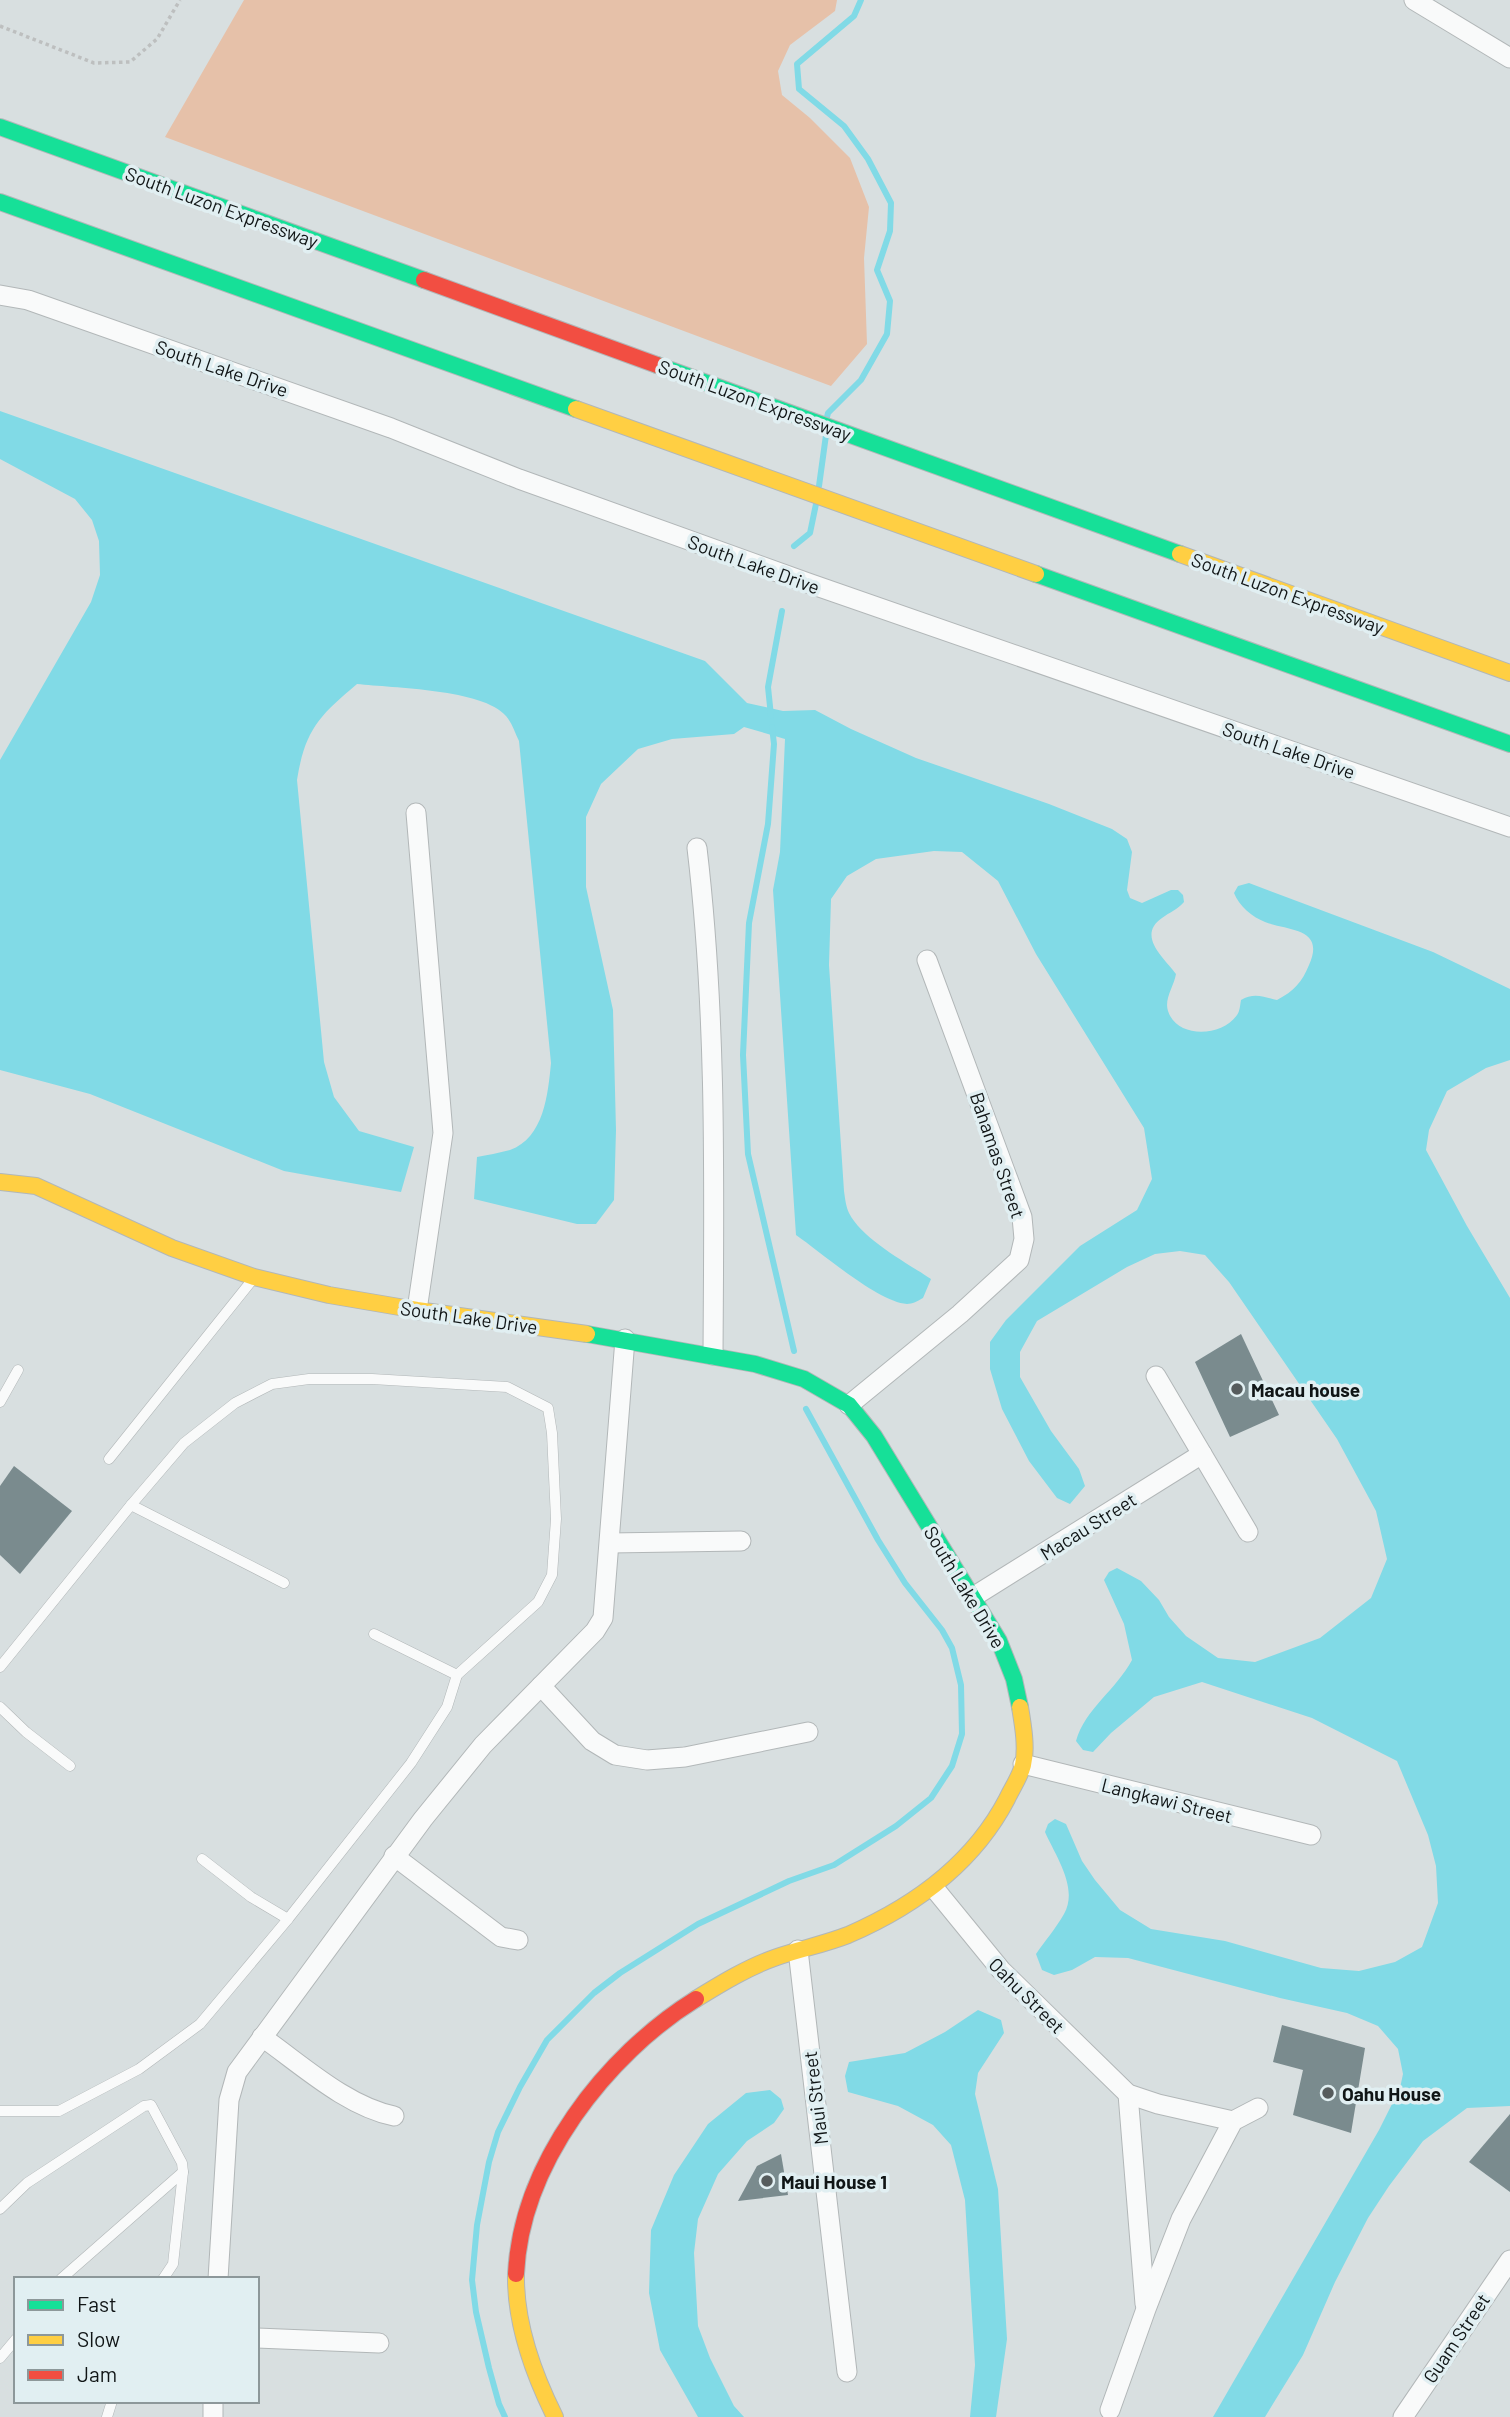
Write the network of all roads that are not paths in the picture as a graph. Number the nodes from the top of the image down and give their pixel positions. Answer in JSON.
{"nodes":[{"id":1,"x":1413,"y":0,"type":"edge"},
{"id":2,"x":1510,"y":58,"type":"edge"},
{"id":3,"x":0,"y":127,"type":"edge"},
{"id":4,"x":0,"y":202,"type":"edge"},
{"id":5,"x":0,"y":295,"type":"edge"},
{"id":6,"x":1510,"y":673,"type":"edge"},
{"id":7,"x":1510,"y":744,"type":"edge"},
{"id":8,"x":416,"y":813,"type":"dead end"},
{"id":9,"x":1510,"y":827,"type":"edge"},
{"id":10,"x":697,"y":848,"type":"dead end"},
{"id":11,"x":928,"y":960,"type":"dead end"},
{"id":12,"x":0,"y":1182,"type":"edge"},
{"id":13,"x":254,"y":1277,"type":"junction"},
{"id":14,"x":417,"y":1310,"type":"junction"},
{"id":15,"x":625,"y":1339,"type":"junction"},
{"id":16,"x":713,"y":1355,"type":"junction"},
{"id":17,"x":18,"y":1370,"type":"dead end"},
{"id":18,"x":1156,"y":1376,"type":"dead end"},
{"id":19,"x":0,"y":1402,"type":"edge"},
{"id":20,"x":849,"y":1405,"type":"junction"},
{"id":21,"x":1202,"y":1454,"type":"junction"},
{"id":22,"x":109,"y":1459,"type":"dead end"},
{"id":23,"x":131,"y":1505,"type":"junction"},
{"id":24,"x":1248,"y":1532,"type":"dead end"},
{"id":25,"x":741,"y":1541,"type":"dead end"},
{"id":26,"x":610,"y":1543,"type":"junction"},
{"id":27,"x":284,"y":1583,"type":"dead end"},
{"id":28,"x":973,"y":1597,"type":"junction"},
{"id":29,"x":374,"y":1634,"type":"dead end"},
{"id":30,"x":0,"y":1667,"type":"edge"},
{"id":31,"x":457,"y":1675,"type":"junction"},
{"id":32,"x":541,"y":1686,"type":"junction"},
{"id":33,"x":0,"y":1707,"type":"edge"},
{"id":34,"x":808,"y":1732,"type":"dead end"},
{"id":35,"x":1023,"y":1764,"type":"junction"},
{"id":36,"x":70,"y":1766,"type":"dead end"},
{"id":37,"x":1311,"y":1835,"type":"dead end"},
{"id":38,"x":394,"y":1856,"type":"junction"},
{"id":39,"x":202,"y":1859,"type":"dead end"},
{"id":40,"x":934,"y":1888,"type":"junction"},
{"id":41,"x":288,"y":1919,"type":"junction"},
{"id":42,"x":517,"y":1940,"type":"dead end"},
{"id":43,"x":799,"y":1950,"type":"junction"},
{"id":44,"x":262,"y":2037,"type":"junction"},
{"id":45,"x":1128,"y":2094,"type":"junction"},
{"id":46,"x":1258,"y":2108,"type":"dead end"},
{"id":47,"x":0,"y":2111,"type":"edge"},
{"id":48,"x":394,"y":2116,"type":"dead end"},
{"id":49,"x":1233,"y":2121,"type":"junction"},
{"id":50,"x":183,"y":2172,"type":"junction"},
{"id":51,"x":0,"y":2209,"type":"edge"},
{"id":52,"x":1510,"y":2260,"type":"edge"},
{"id":53,"x":63,"y":2277,"type":"edge"},
{"id":54,"x":164,"y":2277,"type":"edge"},
{"id":55,"x":218,"y":2277,"type":"edge"},
{"id":56,"x":1146,"y":2309,"type":"junction"},
{"id":57,"x":259,"y":2337,"type":"edge"},
{"id":58,"x":379,"y":2343,"type":"dead end"},
{"id":59,"x":847,"y":2372,"type":"dead end"},
{"id":60,"x":1110,"y":2410,"type":"dead end"},
{"id":61,"x":555,"y":2417,"type":"edge"},
{"id":62,"x":1403,"y":2417,"type":"edge"}],
"edges":[{"from":1,"to":2,"type":"street"},
{"from":3,"to":6,"type":"main road","name":"South Luzon Expressway"},
{"from":4,"to":7,"type":"main road"},
{"from":5,"to":9,"type":"street","name":"South Lake Drive"},
{"from":8,"to":14,"type":"street"},
{"from":10,"to":16,"type":"street"},
{"from":11,"to":20,"type":"street","name":"Bahamas Street"},
{"from":12,"to":13,"type":"main road","name":"South Lake Drive"},
{"from":13,"to":14,"type":"main road","name":"South Lake Drive"},
{"from":13,"to":22,"type":"lane"},
{"from":14,"to":15,"type":"main road","name":"South Lake Drive"},
{"from":15,"to":16,"type":"main road","name":"South Lake Drive"},
{"from":15,"to":26,"type":"street"},
{"from":16,"to":20,"type":"main road","name":"South Lake Drive"},
{"from":17,"to":19,"type":"lane"},
{"from":18,"to":21,"type":"street"},
{"from":20,"to":28,"type":"main road","name":"South Lake Drive"},
{"from":21,"to":24,"type":"street"},
{"from":21,"to":28,"type":"street","name":"Macau Street"},
{"from":23,"to":27,"type":"lane"},
{"from":23,"to":30,"type":"lane"},
{"from":23,"to":31,"type":"lane"},
{"from":25,"to":26,"type":"street"},
{"from":26,"to":32,"type":"street"},
{"from":28,"to":35,"type":"main road","name":"South Lake Drive"},
{"from":29,"to":31,"type":"lane"},
{"from":31,"to":41,"type":"lane"},
{"from":32,"to":34,"type":"street"},
{"from":32,"to":38,"type":"street"},
{"from":33,"to":36,"type":"lane"},
{"from":35,"to":37,"type":"street","name":"Langkawi Street"},
{"from":35,"to":40,"type":"main road","name":"South Lake Drive"},
{"from":38,"to":42,"type":"street"},
{"from":38,"to":44,"type":"street"},
{"from":39,"to":41,"type":"lane"},
{"from":40,"to":43,"type":"main road","name":"South Lake Drive"},
{"from":40,"to":45,"type":"street","name":"Oahu Street"},
{"from":41,"to":47,"type":"lane"},
{"from":43,"to":59,"type":"street","name":"Maui Street"},
{"from":43,"to":61,"type":"main road","name":"South Lake Drive"},
{"from":44,"to":48,"type":"street"},
{"from":44,"to":55,"type":"street"},
{"from":45,"to":49,"type":"street"},
{"from":45,"to":56,"type":"street"},
{"from":46,"to":49,"type":"street"},
{"from":49,"to":56,"type":"street"},
{"from":50,"to":51,"type":"lane"},
{"from":50,"to":53,"type":"lane"},
{"from":50,"to":54,"type":"lane"},
{"from":52,"to":62,"type":"street","name":"Guam Street"},
{"from":56,"to":60,"type":"street"},
{"from":57,"to":58,"type":"street"}]}
